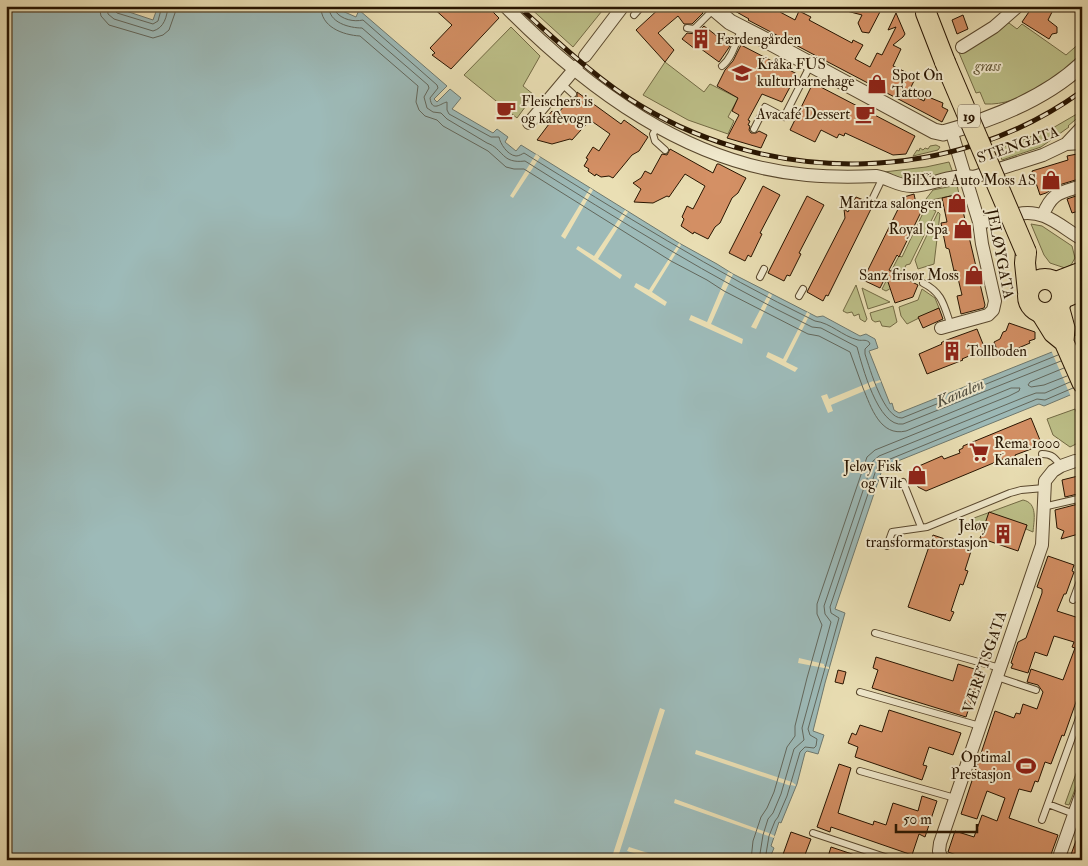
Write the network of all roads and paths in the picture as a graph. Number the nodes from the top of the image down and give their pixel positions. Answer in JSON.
{"nodes":[{"id":1,"x":505,"y":6,"type":"edge"},
{"id":2,"x":623,"y":6,"type":"edge"},
{"id":3,"x":642,"y":6,"type":"edge"},
{"id":4,"x":1018,"y":6,"type":"edge"},
{"id":5,"x":713,"y":7,"type":"edge"},
{"id":6,"x":923,"y":8,"type":"edge"},
{"id":7,"x":634,"y":15,"type":"dead end"},
{"id":8,"x":686,"y":28,"type":"dead end"},
{"id":9,"x":742,"y":28,"type":"junction"},
{"id":10,"x":962,"y":47,"type":"dead end"},
{"id":11,"x":585,"y":57,"type":"junction"},
{"id":12,"x":811,"y":64,"type":"junction"},
{"id":13,"x":1082,"y":64,"type":"edge"},
{"id":14,"x":722,"y":66,"type":"dead end"},
{"id":15,"x":562,"y":84,"type":"junction"},
{"id":16,"x":574,"y":94,"type":"dead end"},
{"id":17,"x":529,"y":123,"type":"dead end"},
{"id":18,"x":658,"y":126,"type":"junction"},
{"id":19,"x":1082,"y":127,"type":"edge"},
{"id":20,"x":754,"y":129,"type":"dead end"},
{"id":21,"x":952,"y":130,"type":"junction"},
{"id":22,"x":1082,"y":143,"type":"edge"},
{"id":23,"x":1066,"y":144,"type":"junction"},
{"id":24,"x":664,"y":150,"type":"dead end"},
{"id":25,"x":966,"y":176,"type":"junction"},
{"id":26,"x":883,"y":177,"type":"junction"},
{"id":27,"x":1082,"y":186,"type":"edge"},
{"id":28,"x":870,"y":204,"type":"dead end"},
{"id":29,"x":1042,"y":215,"type":"junction"},
{"id":30,"x":980,"y":222,"type":"junction"},
{"id":31,"x":1081,"y":241,"type":"edge"},
{"id":32,"x":1028,"y":258,"type":"junction"},
{"id":33,"x":764,"y":269,"type":"dead end"},
{"id":34,"x":1082,"y":272,"type":"edge"},
{"id":35,"x":760,"y":277,"type":"dead end"},
{"id":36,"x":923,"y":283,"type":"dead end"},
{"id":37,"x":803,"y":289,"type":"dead end"},
{"id":38,"x":1082,"y":290,"type":"edge"},
{"id":39,"x":1056,"y":291,"type":"junction"},
{"id":40,"x":1028,"y":292,"type":"junction"},
{"id":41,"x":798,"y":296,"type":"dead end"},
{"id":42,"x":1040,"y":312,"type":"junction"},
{"id":43,"x":946,"y":327,"type":"joint"},
{"id":44,"x":1061,"y":334,"type":"junction"},
{"id":45,"x":1082,"y":383,"type":"edge"},
{"id":46,"x":1042,"y":454,"type":"dead end"},
{"id":47,"x":1079,"y":458,"type":"edge"},
{"id":48,"x":1061,"y":466,"type":"junction"},
{"id":49,"x":904,"y":482,"type":"dead end"},
{"id":50,"x":1044,"y":488,"type":"junction"},
{"id":51,"x":1082,"y":498,"type":"edge"},
{"id":52,"x":1043,"y":507,"type":"junction"},
{"id":53,"x":924,"y":527,"type":"junction"},
{"id":54,"x":887,"y":546,"type":"dead end"},
{"id":55,"x":1082,"y":575,"type":"edge"},
{"id":56,"x":1073,"y":600,"type":"dead end"},
{"id":57,"x":875,"y":634,"type":"dead end"},
{"id":58,"x":998,"y":673,"type":"junction"},
{"id":59,"x":1036,"y":690,"type":"dead end"},
{"id":60,"x":860,"y":692,"type":"dead end"},
{"id":61,"x":1082,"y":710,"type":"edge"},
{"id":62,"x":980,"y":726,"type":"junction"},
{"id":63,"x":860,"y":770,"type":"dead end"},
{"id":64,"x":1082,"y":792,"type":"edge"},
{"id":65,"x":955,"y":798,"type":"junction"},
{"id":66,"x":1048,"y":804,"type":"junction"},
{"id":67,"x":1074,"y":814,"type":"junction"},
{"id":68,"x":1042,"y":820,"type":"dead end"},
{"id":69,"x":813,"y":833,"type":"dead end"},
{"id":70,"x":942,"y":859,"type":"edge"},
{"id":71,"x":894,"y":860,"type":"edge"},
{"id":72,"x":1058,"y":860,"type":"edge"}],
"edges":[{"from":1,"to":11,"type":"street","name":"STENGATA"},
{"from":2,"to":11,"type":"street"},
{"from":3,"to":7,"type":"lane"},
{"from":4,"to":10,"type":"street"},
{"from":5,"to":8,"type":"lane"},
{"from":5,"to":9,"type":"street"},
{"from":6,"to":32,"type":"highway","number":"19","bridge":true},
{"from":9,"to":12,"type":"street"},
{"from":9,"to":14,"type":"lane"},
{"from":11,"to":15,"type":"street"},
{"from":11,"to":18,"type":"street","name":"STENGATA"},
{"from":12,"to":20,"type":"lane"},
{"from":12,"to":21,"type":"street"},
{"from":13,"to":21,"type":"street"},
{"from":15,"to":16,"type":"lane"},
{"from":15,"to":17,"type":"street"},
{"from":18,"to":24,"type":"lane"},
{"from":18,"to":26,"type":"street","name":"STENGATA"},
{"from":19,"to":23,"type":"street"},
{"from":21,"to":25,"type":"street","name":"JELØYGATA"},
{"from":22,"to":23,"type":"street","name":"STENGATA"},
{"from":23,"to":25,"type":"street","name":"STENGATA"},
{"from":25,"to":26,"type":"street","name":"STENGATA"},
{"from":25,"to":30,"type":"street","name":"JELØYGATA"},
{"from":26,"to":28,"type":"lane"},
{"from":27,"to":29,"type":"street"},
{"from":29,"to":30,"type":"street"},
{"from":29,"to":31,"type":"street"},
{"from":30,"to":43,"type":"street","name":"JELØYGATA"},
{"from":32,"to":39,"type":"highway","number":"19"},
{"from":32,"to":40,"type":"highway","number":"19"},
{"from":33,"to":35,"type":"lane"},
{"from":34,"to":39,"type":"highway"},
{"from":36,"to":43,"type":"lane"},
{"from":37,"to":41,"type":"lane"},
{"from":38,"to":39,"type":"highway"},
{"from":39,"to":40,"type":"highway"},
{"from":39,"to":42,"type":"highway"},
{"from":39,"to":44,"type":"main road"},
{"from":40,"to":42,"type":"highway","number":"19"},
{"from":42,"to":44,"type":"main road"},
{"from":44,"to":45,"type":"main road"},
{"from":46,"to":48,"type":"lane"},
{"from":47,"to":48,"type":"street"},
{"from":48,"to":50,"type":"street"},
{"from":49,"to":53,"type":"lane"},
{"from":50,"to":52,"type":"street","name":"VÆRFTSGATA"},
{"from":50,"to":53,"type":"lane"},
{"from":51,"to":52,"type":"lane"},
{"from":52,"to":58,"type":"street","name":"VÆRFTSGATA"},
{"from":53,"to":54,"type":"lane"},
{"from":55,"to":56,"type":"lane"},
{"from":57,"to":58,"type":"lane"},
{"from":58,"to":59,"type":"lane"},
{"from":58,"to":62,"type":"street","name":"VÆRFTSGATA"},
{"from":60,"to":62,"type":"lane"},
{"from":61,"to":66,"type":"lane"},
{"from":62,"to":65,"type":"street","name":"VÆRFTSGATA"},
{"from":63,"to":65,"type":"lane"},
{"from":64,"to":67,"type":"street"},
{"from":65,"to":70,"type":"street","name":"VÆRFTSGATA"},
{"from":66,"to":67,"type":"lane"},
{"from":66,"to":68,"type":"lane"},
{"from":67,"to":72,"type":"street"},
{"from":69,"to":71,"type":"lane"}]}
